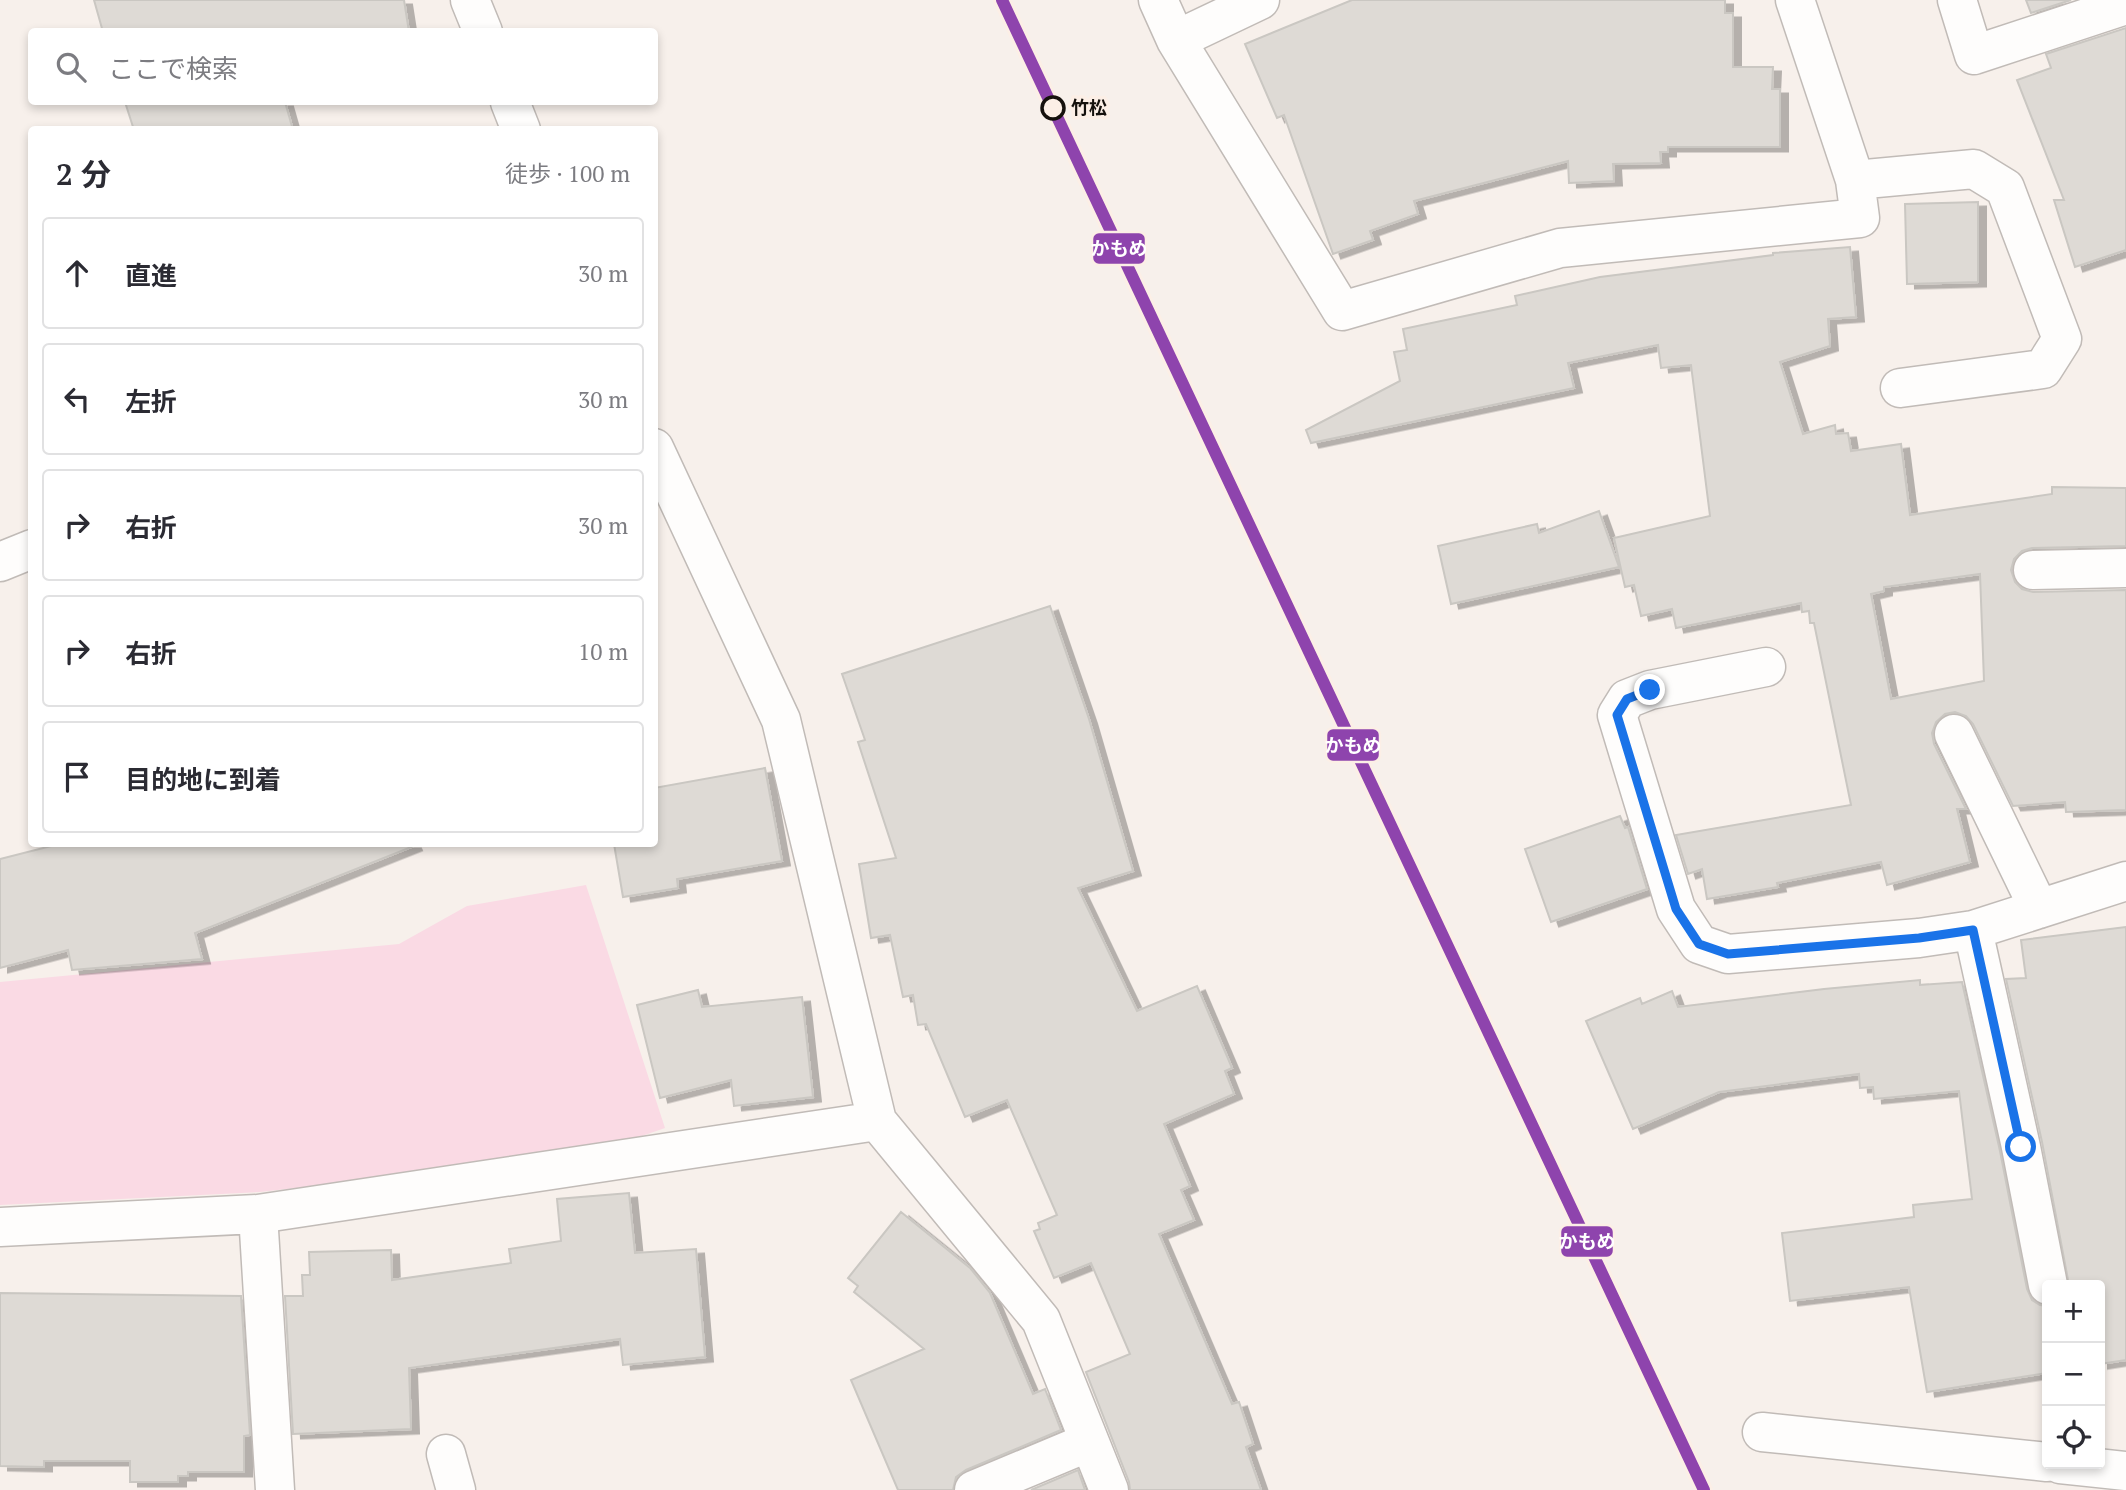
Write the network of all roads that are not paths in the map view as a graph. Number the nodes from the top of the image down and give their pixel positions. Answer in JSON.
{"nodes":[{"id":1,"x":470,"y":0,"type":"edge"},
{"id":2,"x":1158,"y":0,"type":"edge"},
{"id":3,"x":1260,"y":0,"type":"edge"},
{"id":4,"x":1795,"y":0,"type":"edge"},
{"id":5,"x":1957,"y":0,"type":"edge"},
{"id":6,"x":2126,"y":5,"type":"edge"},
{"id":7,"x":481,"y":28,"type":"edge"},
{"id":8,"x":1176,"y":40,"type":"junction"},
{"id":9,"x":511,"y":105,"type":"edge"},
{"id":10,"x":519,"y":126,"type":"edge"},
{"id":11,"x":1855,"y":180,"type":"junction"},
{"id":12,"x":1900,"y":388,"type":"dead end"},
{"id":13,"x":658,"y":457,"type":"edge"},
{"id":14,"x":28,"y":551,"type":"edge"},
{"id":15,"x":0,"y":562,"type":"edge"},
{"id":16,"x":2126,"y":568,"type":"edge"},
{"id":17,"x":2033,"y":570,"type":"dead end"},
{"id":18,"x":1766,"y":667,"type":"dead end"},
{"id":19,"x":1954,"y":734,"type":"dead end"},
{"id":20,"x":2126,"y":881,"type":"edge"},
{"id":21,"x":2039,"y":909,"type":"junction"},
{"id":22,"x":1973,"y":930,"type":"junction"},
{"id":23,"x":877,"y":1121,"type":"junction"},
{"id":24,"x":258,"y":1214,"type":"junction"},
{"id":25,"x":0,"y":1227,"type":"edge"},
{"id":26,"x":2047,"y":1280,"type":"edge"},
{"id":27,"x":1762,"y":1432,"type":"dead end"},
{"id":28,"x":1089,"y":1442,"type":"junction"},
{"id":29,"x":446,"y":1454,"type":"dead end"},
{"id":30,"x":2042,"y":1466,"type":"edge"},
{"id":31,"x":2071,"y":1469,"type":"edge"},
{"id":32,"x":2126,"y":1471,"type":"edge"},
{"id":33,"x":275,"y":1490,"type":"edge"},
{"id":34,"x":456,"y":1490,"type":"edge"},
{"id":35,"x":974,"y":1490,"type":"edge"},
{"id":36,"x":1108,"y":1490,"type":"edge"}],
"edges":[{"from":1,"to":7,"type":"street"},
{"from":2,"to":8,"type":"street"},
{"from":3,"to":8,"type":"street"},
{"from":4,"to":11,"type":"street"},
{"from":5,"to":6,"type":"street"},
{"from":8,"to":11,"type":"street"},
{"from":9,"to":10,"type":"street"},
{"from":11,"to":12,"type":"street"},
{"from":13,"to":23,"type":"street"},
{"from":14,"to":15,"type":"street"},
{"from":16,"to":17,"type":"street"},
{"from":18,"to":22,"type":"street"},
{"from":19,"to":21,"type":"street"},
{"from":20,"to":21,"type":"street"},
{"from":21,"to":22,"type":"street"},
{"from":22,"to":26,"type":"street"},
{"from":23,"to":24,"type":"street"},
{"from":23,"to":28,"type":"street"},
{"from":24,"to":25,"type":"street"},
{"from":24,"to":33,"type":"street"},
{"from":27,"to":30,"type":"street"},
{"from":28,"to":35,"type":"street"},
{"from":28,"to":36,"type":"street"},
{"from":29,"to":34,"type":"street"},
{"from":31,"to":32,"type":"street"}]}
